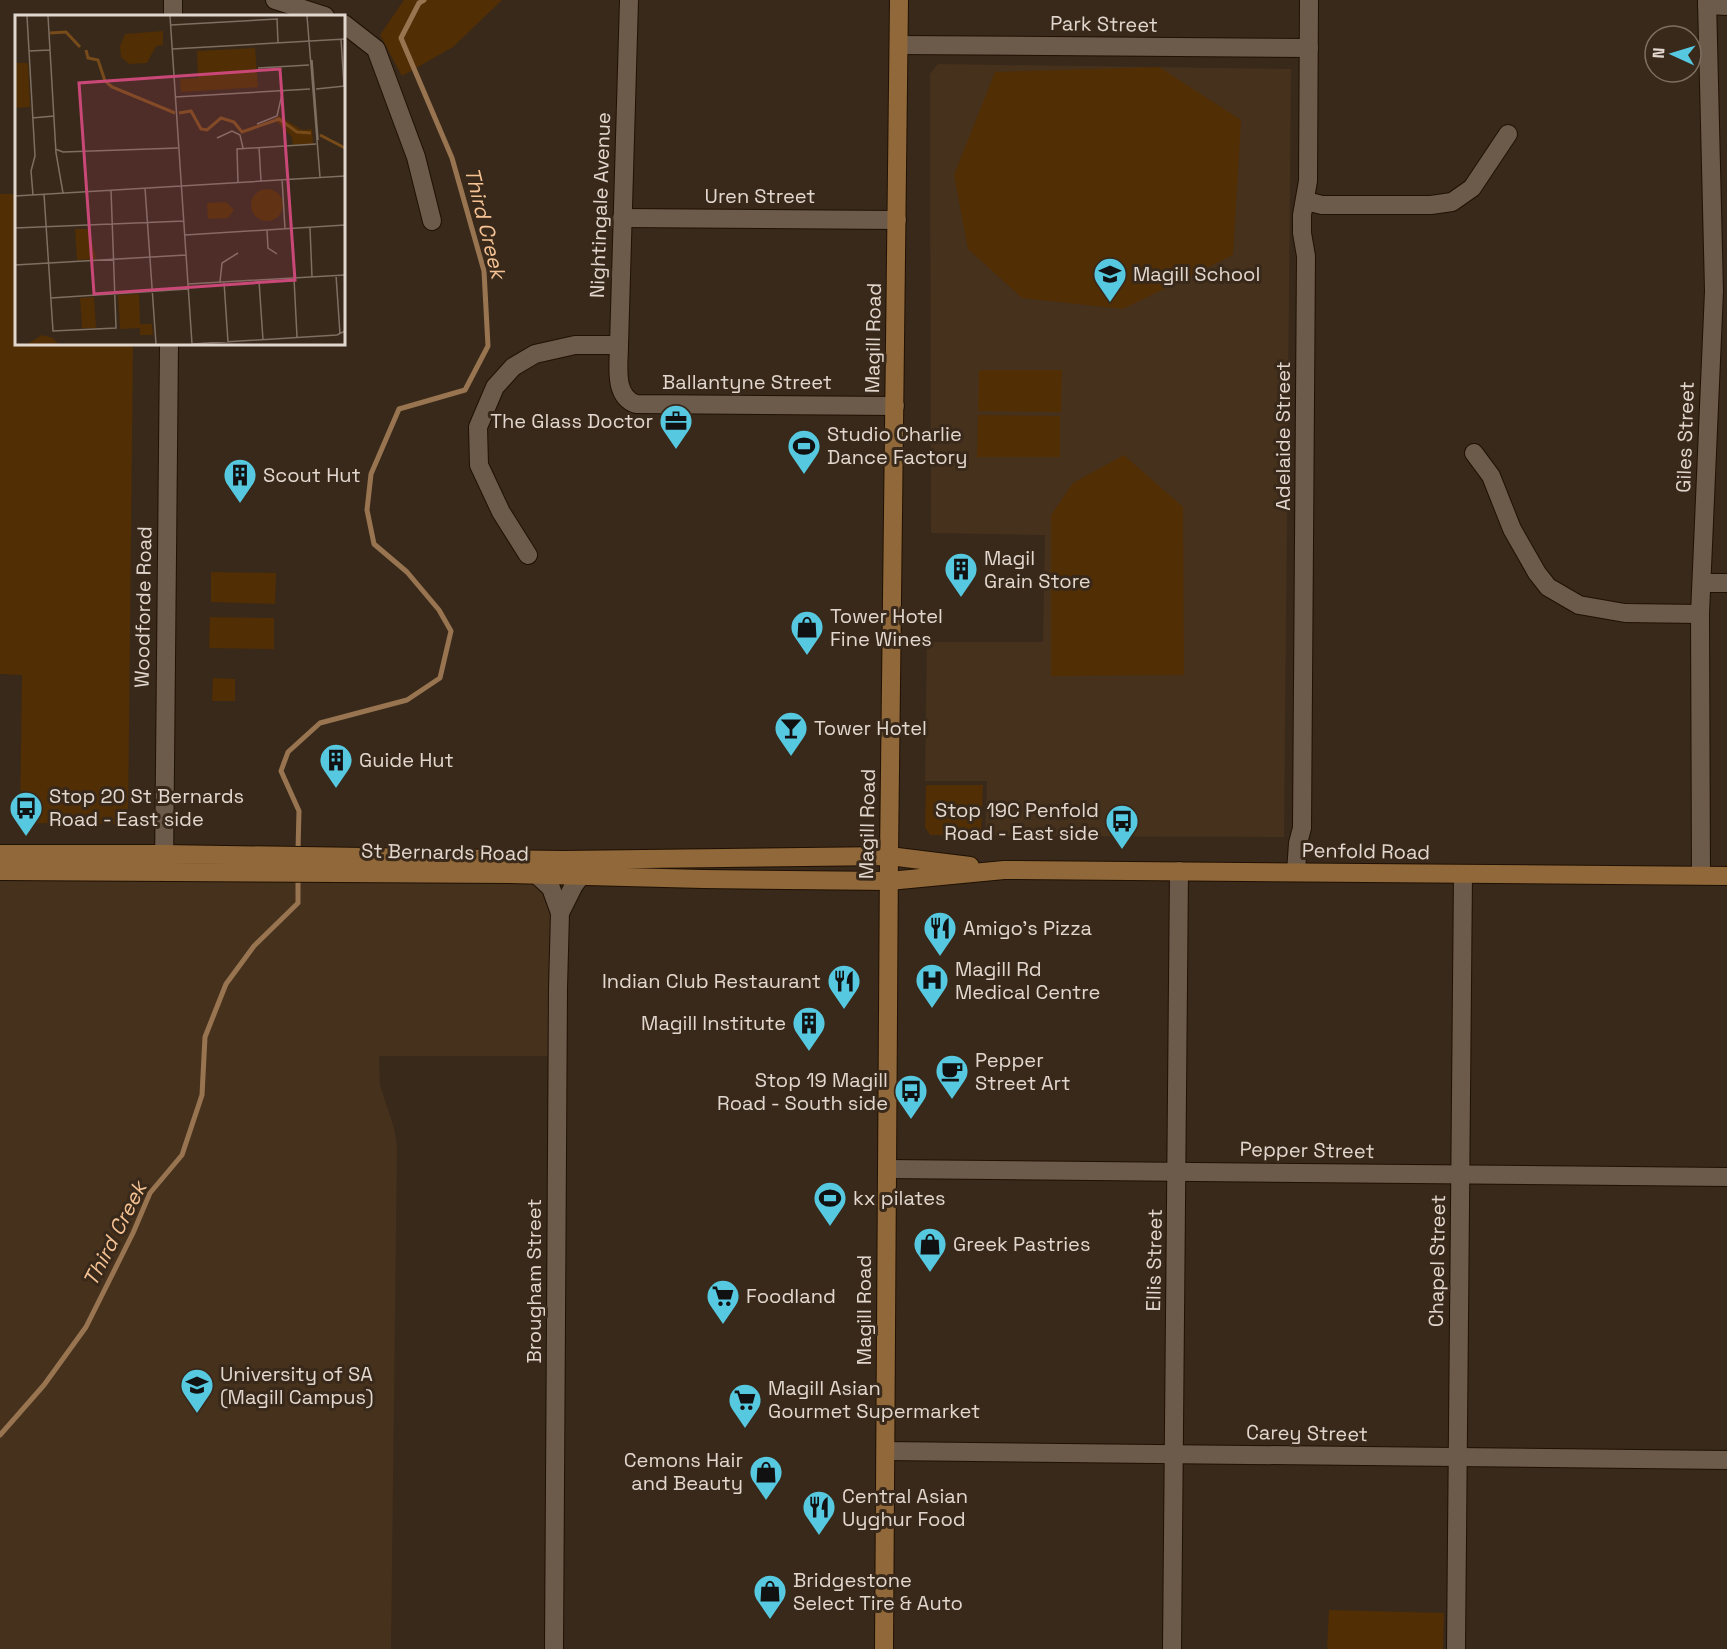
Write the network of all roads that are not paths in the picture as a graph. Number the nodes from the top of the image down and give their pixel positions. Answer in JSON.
{"nodes":[{"id":1,"x":274,"y":0,"type":"edge"},
{"id":2,"x":629,"y":0,"type":"edge"},
{"id":3,"x":899,"y":0,"type":"edge"},
{"id":4,"x":1309,"y":0,"type":"edge"},
{"id":5,"x":1707,"y":3,"type":"edge"},
{"id":6,"x":1727,"y":6,"type":"edge"},
{"id":7,"x":322,"y":15,"type":"edge"},
{"id":8,"x":345,"y":25,"type":"edge"},
{"id":9,"x":899,"y":45,"type":"junction"},
{"id":10,"x":1309,"y":48,"type":"junction"},
{"id":11,"x":1508,"y":134,"type":"dead end"},
{"id":12,"x":1306,"y":201,"type":"junction"},
{"id":13,"x":622,"y":218,"type":"junction"},
{"id":14,"x":897,"y":220,"type":"junction"},
{"id":15,"x":432,"y":221,"type":"dead end"},
{"id":16,"x":1720,"y":291,"type":"edge"},
{"id":17,"x":169,"y":345,"type":"edge"},
{"id":18,"x":619,"y":345,"type":"junction"},
{"id":19,"x":636,"y":404,"type":"joint"},
{"id":20,"x":895,"y":406,"type":"junction"},
{"id":21,"x":1474,"y":453,"type":"dead end"},
{"id":22,"x":528,"y":555,"type":"dead end"},
{"id":23,"x":1702,"y":583,"type":"junction"},
{"id":24,"x":1727,"y":583,"type":"edge"},
{"id":25,"x":1700,"y":614,"type":"junction"},
{"id":26,"x":0,"y":854,"type":"edge"},
{"id":27,"x":889,"y":856,"type":"junction"},
{"id":28,"x":163,"y":862,"type":"junction"},
{"id":29,"x":270,"y":864,"type":"junction"},
{"id":30,"x":1004,"y":870,"type":"junction"},
{"id":31,"x":0,"y":871,"type":"edge"},
{"id":32,"x":1179,"y":871,"type":"junction"},
{"id":33,"x":1296,"y":872,"type":"junction"},
{"id":34,"x":1463,"y":874,"type":"junction"},
{"id":35,"x":537,"y":875,"type":"junction"},
{"id":36,"x":1701,"y":875,"type":"junction"},
{"id":37,"x":581,"y":876,"type":"junction"},
{"id":38,"x":1727,"y":876,"type":"edge"},
{"id":39,"x":889,"y":881,"type":"junction"},
{"id":40,"x":560,"y":913,"type":"junction"},
{"id":41,"x":887,"y":1168,"type":"junction"},
{"id":42,"x":1178,"y":1170,"type":"junction"},
{"id":43,"x":1461,"y":1174,"type":"junction"},
{"id":44,"x":1727,"y":1177,"type":"edge"},
{"id":45,"x":886,"y":1451,"type":"junction"},
{"id":46,"x":1174,"y":1453,"type":"junction"},
{"id":47,"x":1457,"y":1458,"type":"junction"},
{"id":48,"x":1727,"y":1460,"type":"edge"},
{"id":49,"x":554,"y":1649,"type":"edge"},
{"id":50,"x":884,"y":1649,"type":"edge"},
{"id":51,"x":1172,"y":1649,"type":"edge"},
{"id":52,"x":1456,"y":1649,"type":"edge"}],
"edges":[{"from":1,"to":7,"type":"street"},
{"from":2,"to":13,"type":"street","name":"Nightingale Avenue"},
{"from":3,"to":9,"type":"main road","name":"Magill Road"},
{"from":4,"to":10,"type":"street","name":"Adelaide Street"},
{"from":5,"to":6,"type":"street"},
{"from":5,"to":16,"type":"street","name":"Giles Street"},
{"from":8,"to":15,"type":"street"},
{"from":9,"to":10,"type":"street","name":"Park Street"},
{"from":9,"to":14,"type":"main road","name":"Magill Road"},
{"from":10,"to":12,"type":"street","name":"Adelaide Street"},
{"from":11,"to":12,"type":"street"},
{"from":12,"to":33,"type":"street","name":"Adelaide Street"},
{"from":13,"to":14,"type":"street","name":"Uren Street"},
{"from":13,"to":18,"type":"street","name":"Nightingale Avenue"},
{"from":14,"to":20,"type":"main road","name":"Magill Road"},
{"from":16,"to":23,"type":"street","name":"Giles Street"},
{"from":17,"to":28,"type":"street","name":"Woodforde Road"},
{"from":18,"to":19,"type":"street","name":"Nightingale Avenue"},
{"from":18,"to":22,"type":"street"},
{"from":19,"to":20,"type":"street","name":"Ballantyne Street"},
{"from":20,"to":27,"type":"main road","name":"Magill Road"},
{"from":21,"to":25,"type":"street"},
{"from":23,"to":24,"type":"street"},
{"from":23,"to":25,"type":"street","name":"Giles Street"},
{"from":25,"to":36,"type":"street","name":"Giles Street"},
{"from":26,"to":28,"type":"main road","name":"St Bernards Road"},
{"from":27,"to":29,"type":"main road","name":"St Bernards Road"},
{"from":27,"to":30,"type":"main road","name":"Penfold Road"},
{"from":27,"to":39,"type":"main road","name":"Magill Road"},
{"from":28,"to":29,"type":"main road","name":"St Bernards Road"},
{"from":28,"to":31,"type":"main road","name":"St Bernards Road"},
{"from":29,"to":35,"type":"main road","name":"St Bernards Road"},
{"from":30,"to":32,"type":"main road","name":"Penfold Road"},
{"from":30,"to":39,"type":"main road","name":"Penfold Road"},
{"from":32,"to":33,"type":"main road","name":"Penfold Road"},
{"from":32,"to":42,"type":"street","name":"Ellis Street"},
{"from":33,"to":34,"type":"main road","name":"Penfold Road"},
{"from":34,"to":36,"type":"main road","name":"Penfold Road"},
{"from":34,"to":43,"type":"street","name":"Chapel Street"},
{"from":35,"to":37,"type":"main road","name":"St Bernards Road"},
{"from":35,"to":40,"type":"street","name":"Brougham Street"},
{"from":36,"to":38,"type":"main road","name":"Penfold Road"},
{"from":37,"to":39,"type":"main road","name":"St Bernards Road"},
{"from":37,"to":40,"type":"street","name":"Brougham Street"},
{"from":39,"to":41,"type":"main road","name":"Magill Road"},
{"from":40,"to":49,"type":"street","name":"Brougham Street"},
{"from":41,"to":42,"type":"street","name":"Pepper Street"},
{"from":41,"to":45,"type":"main road","name":"Magill Road"},
{"from":42,"to":43,"type":"street","name":"Pepper Street"},
{"from":42,"to":46,"type":"street","name":"Ellis Street"},
{"from":43,"to":44,"type":"street","name":"Pepper Street"},
{"from":43,"to":47,"type":"street","name":"Chapel Street"},
{"from":45,"to":46,"type":"street","name":"Carey Street"},
{"from":45,"to":50,"type":"main road","name":"Magill Road"},
{"from":46,"to":47,"type":"street","name":"Carey Street"},
{"from":46,"to":51,"type":"street","name":"Ellis Street"},
{"from":47,"to":48,"type":"street","name":"Carey Street"},
{"from":47,"to":52,"type":"street","name":"Chapel Street"}]}
